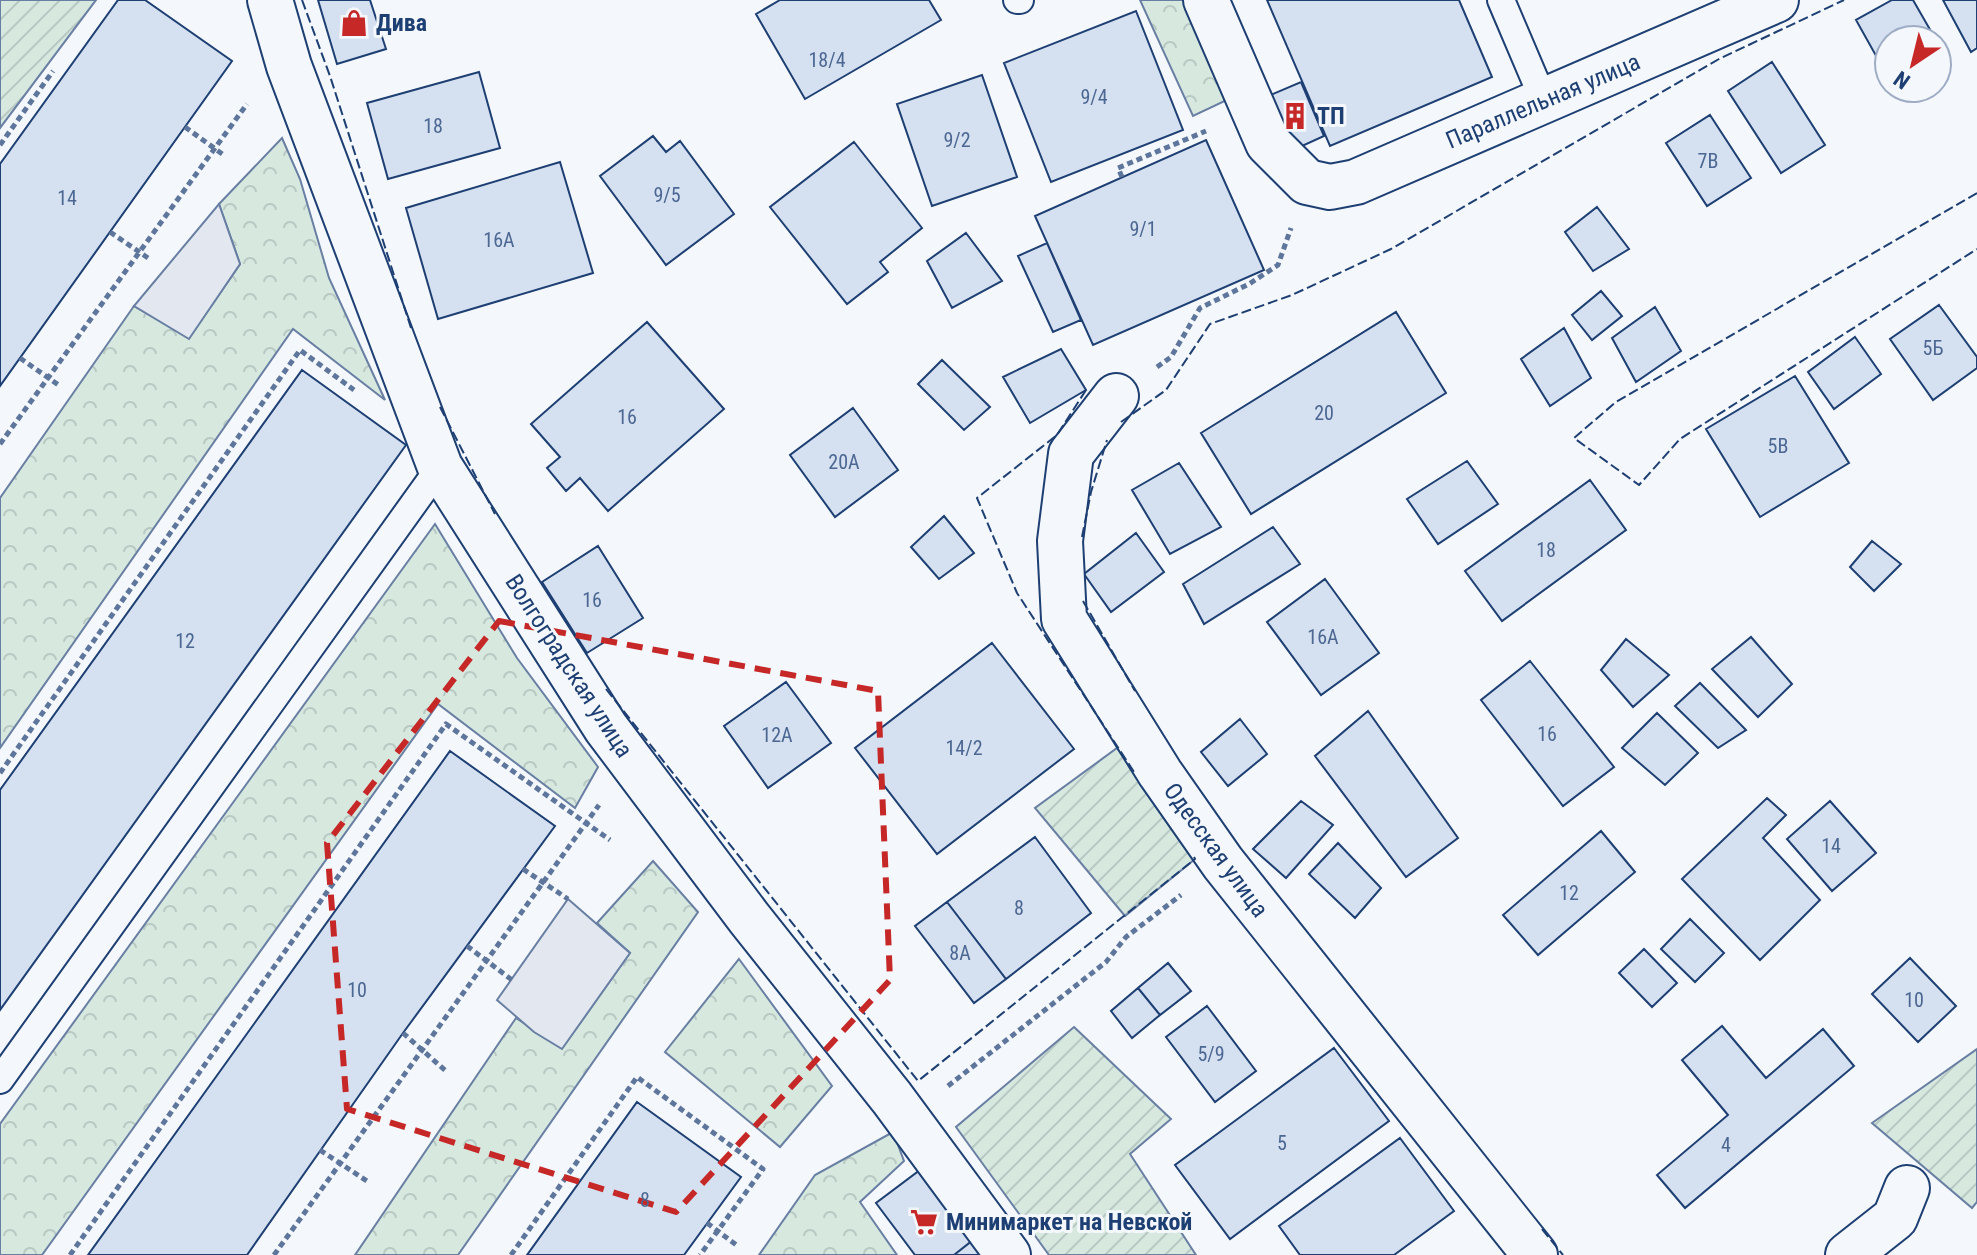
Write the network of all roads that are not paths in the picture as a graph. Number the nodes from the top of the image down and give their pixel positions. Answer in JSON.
{"nodes":[{"id":1,"x":270,"y":0,"type":"edge"},
{"id":2,"x":1206,"y":0,"type":"edge"},
{"id":3,"x":1501,"y":0,"type":"edge"},
{"id":4,"x":1776,"y":0,"type":"edge"},
{"id":5,"x":1544,"y":101,"type":"junction"},
{"id":6,"x":1116,"y":396,"type":"road end"},
{"id":7,"x":440,"y":467,"type":"junction"},
{"id":8,"x":0,"y":1080,"type":"edge"},
{"id":9,"x":1907,"y":1188,"type":"dead end"},
{"id":10,"x":1008,"y":1255,"type":"edge"},
{"id":11,"x":1535,"y":1255,"type":"edge"},
{"id":12,"x":1848,"y":1255,"type":"edge"}],
"edges":[{"from":1,"to":7,"type":"street","name":"Волгоградская улица"},
{"from":2,"to":5,"type":"street","name":"Параллельная улица"},
{"from":3,"to":5,"type":"lane"},
{"from":4,"to":5,"type":"street","name":"Параллельная улица"},
{"from":6,"to":11,"type":"street","name":"Одесская улица"},
{"from":7,"to":8,"type":"lane"},
{"from":7,"to":10,"type":"street","name":"Волгоградская улица"},
{"from":9,"to":12,"type":"street"}]}
